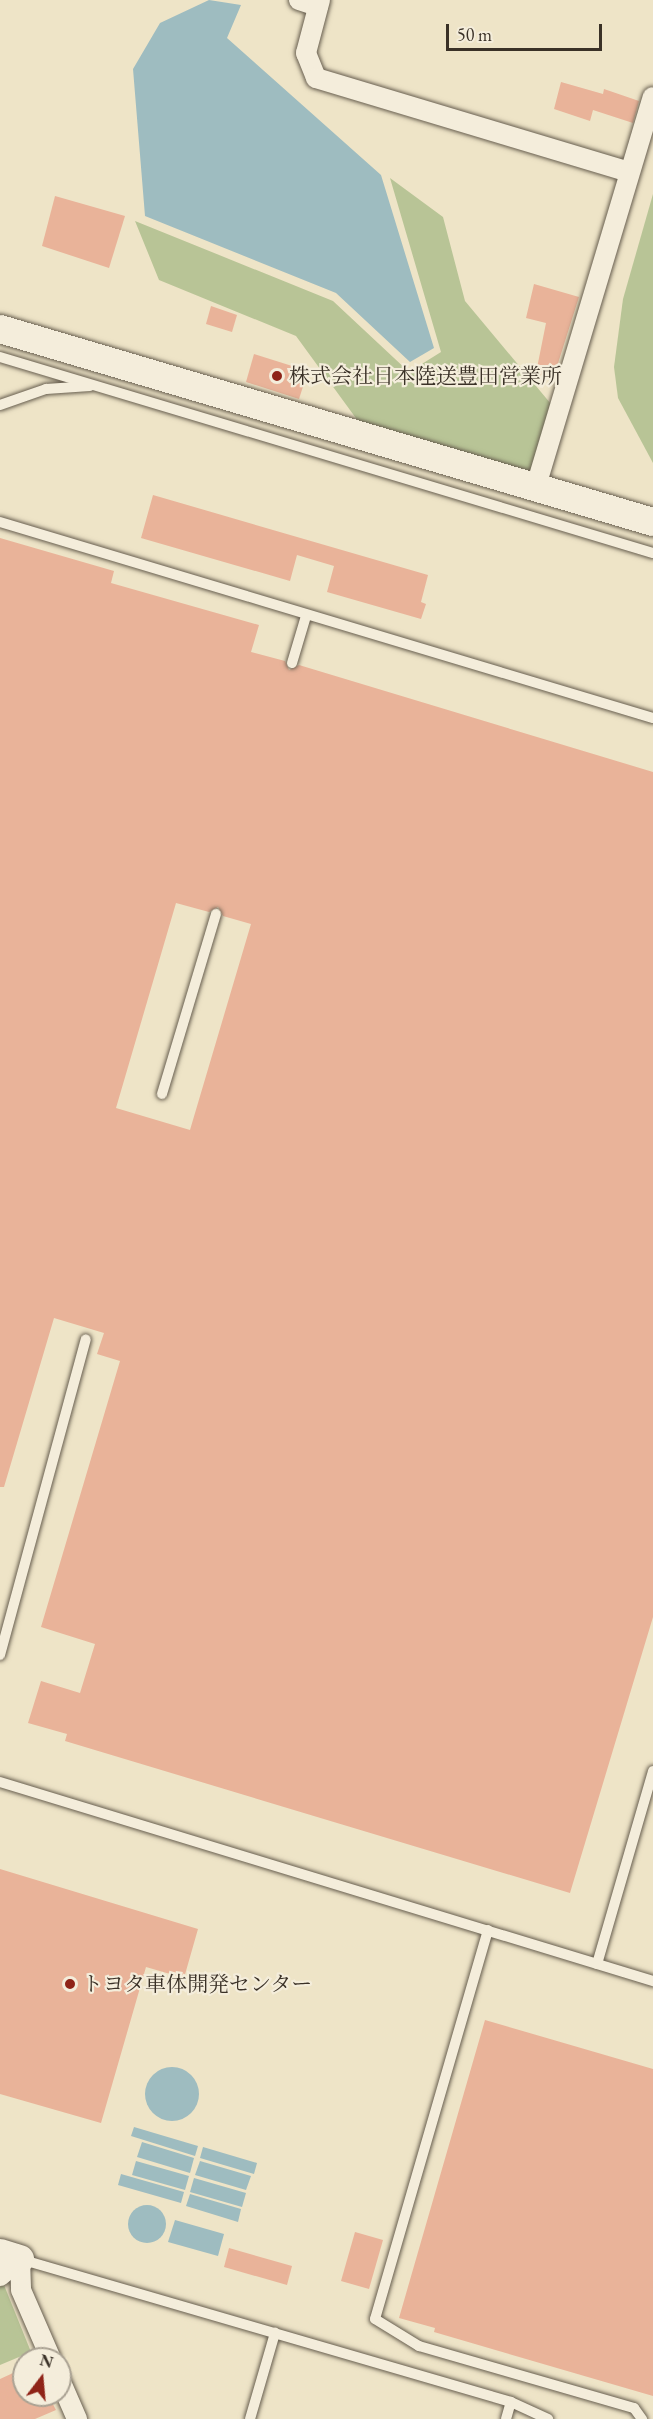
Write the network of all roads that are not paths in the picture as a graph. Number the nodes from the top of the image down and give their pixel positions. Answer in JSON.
{"nodes":[{"id":1,"x":299,"y":0,"type":"edge"},
{"id":2,"x":319,"y":3,"type":"edge"},
{"id":3,"x":653,"y":97,"type":"edge"},
{"id":4,"x":630,"y":172,"type":"junction"},
{"id":5,"x":0,"y":329,"type":"edge"},
{"id":6,"x":0,"y":357,"type":"edge"},
{"id":7,"x":99,"y":386,"type":"junction"},
{"id":8,"x":0,"y":405,"type":"edge"},
{"id":9,"x":536,"y":486,"type":"junction"},
{"id":10,"x":0,"y":522,"type":"edge"},
{"id":11,"x":653,"y":522,"type":"edge"},
{"id":12,"x":653,"y":554,"type":"edge"},
{"id":13,"x":306,"y":616,"type":"junction"},
{"id":14,"x":292,"y":663,"type":"dead end"},
{"id":15,"x":653,"y":718,"type":"edge"},
{"id":16,"x":216,"y":914,"type":"dead end"},
{"id":17,"x":162,"y":1094,"type":"dead end"},
{"id":18,"x":86,"y":1339,"type":"dead end"},
{"id":19,"x":0,"y":1655,"type":"edge"},
{"id":20,"x":653,"y":1771,"type":"edge"},
{"id":21,"x":0,"y":1782,"type":"edge"},
{"id":22,"x":488,"y":1930,"type":"junction"},
{"id":23,"x":597,"y":1964,"type":"junction"},
{"id":24,"x":653,"y":1981,"type":"edge"},
{"id":25,"x":7,"y":2263,"type":"edge"},
{"id":26,"x":275,"y":2333,"type":"junction"},
{"id":27,"x":46,"y":2347,"type":"edge"},
{"id":28,"x":511,"y":2402,"type":"junction"},
{"id":29,"x":250,"y":2419,"type":"edge"},
{"id":30,"x":506,"y":2419,"type":"edge"},
{"id":31,"x":548,"y":2419,"type":"edge"},
{"id":32,"x":642,"y":2419,"type":"edge"}],
"edges":[{"from":1,"to":2,"type":"street"},
{"from":2,"to":4,"type":"street"},
{"from":3,"to":4,"type":"street"},
{"from":4,"to":9,"type":"street"},
{"from":5,"to":9,"type":"street"},
{"from":6,"to":7,"type":"lane"},
{"from":7,"to":8,"type":"lane"},
{"from":7,"to":12,"type":"lane"},
{"from":9,"to":11,"type":"street"},
{"from":10,"to":13,"type":"lane"},
{"from":13,"to":14,"type":"lane"},
{"from":13,"to":15,"type":"lane"},
{"from":16,"to":17,"type":"lane"},
{"from":18,"to":19,"type":"lane"},
{"from":20,"to":23,"type":"lane"},
{"from":21,"to":22,"type":"lane"},
{"from":22,"to":23,"type":"lane"},
{"from":22,"to":32,"type":"lane"},
{"from":23,"to":24,"type":"lane"},
{"from":25,"to":26,"type":"lane"},
{"from":25,"to":27,"type":"street"},
{"from":26,"to":28,"type":"lane"},
{"from":26,"to":29,"type":"lane"},
{"from":28,"to":30,"type":"lane"},
{"from":28,"to":31,"type":"lane"}]}
